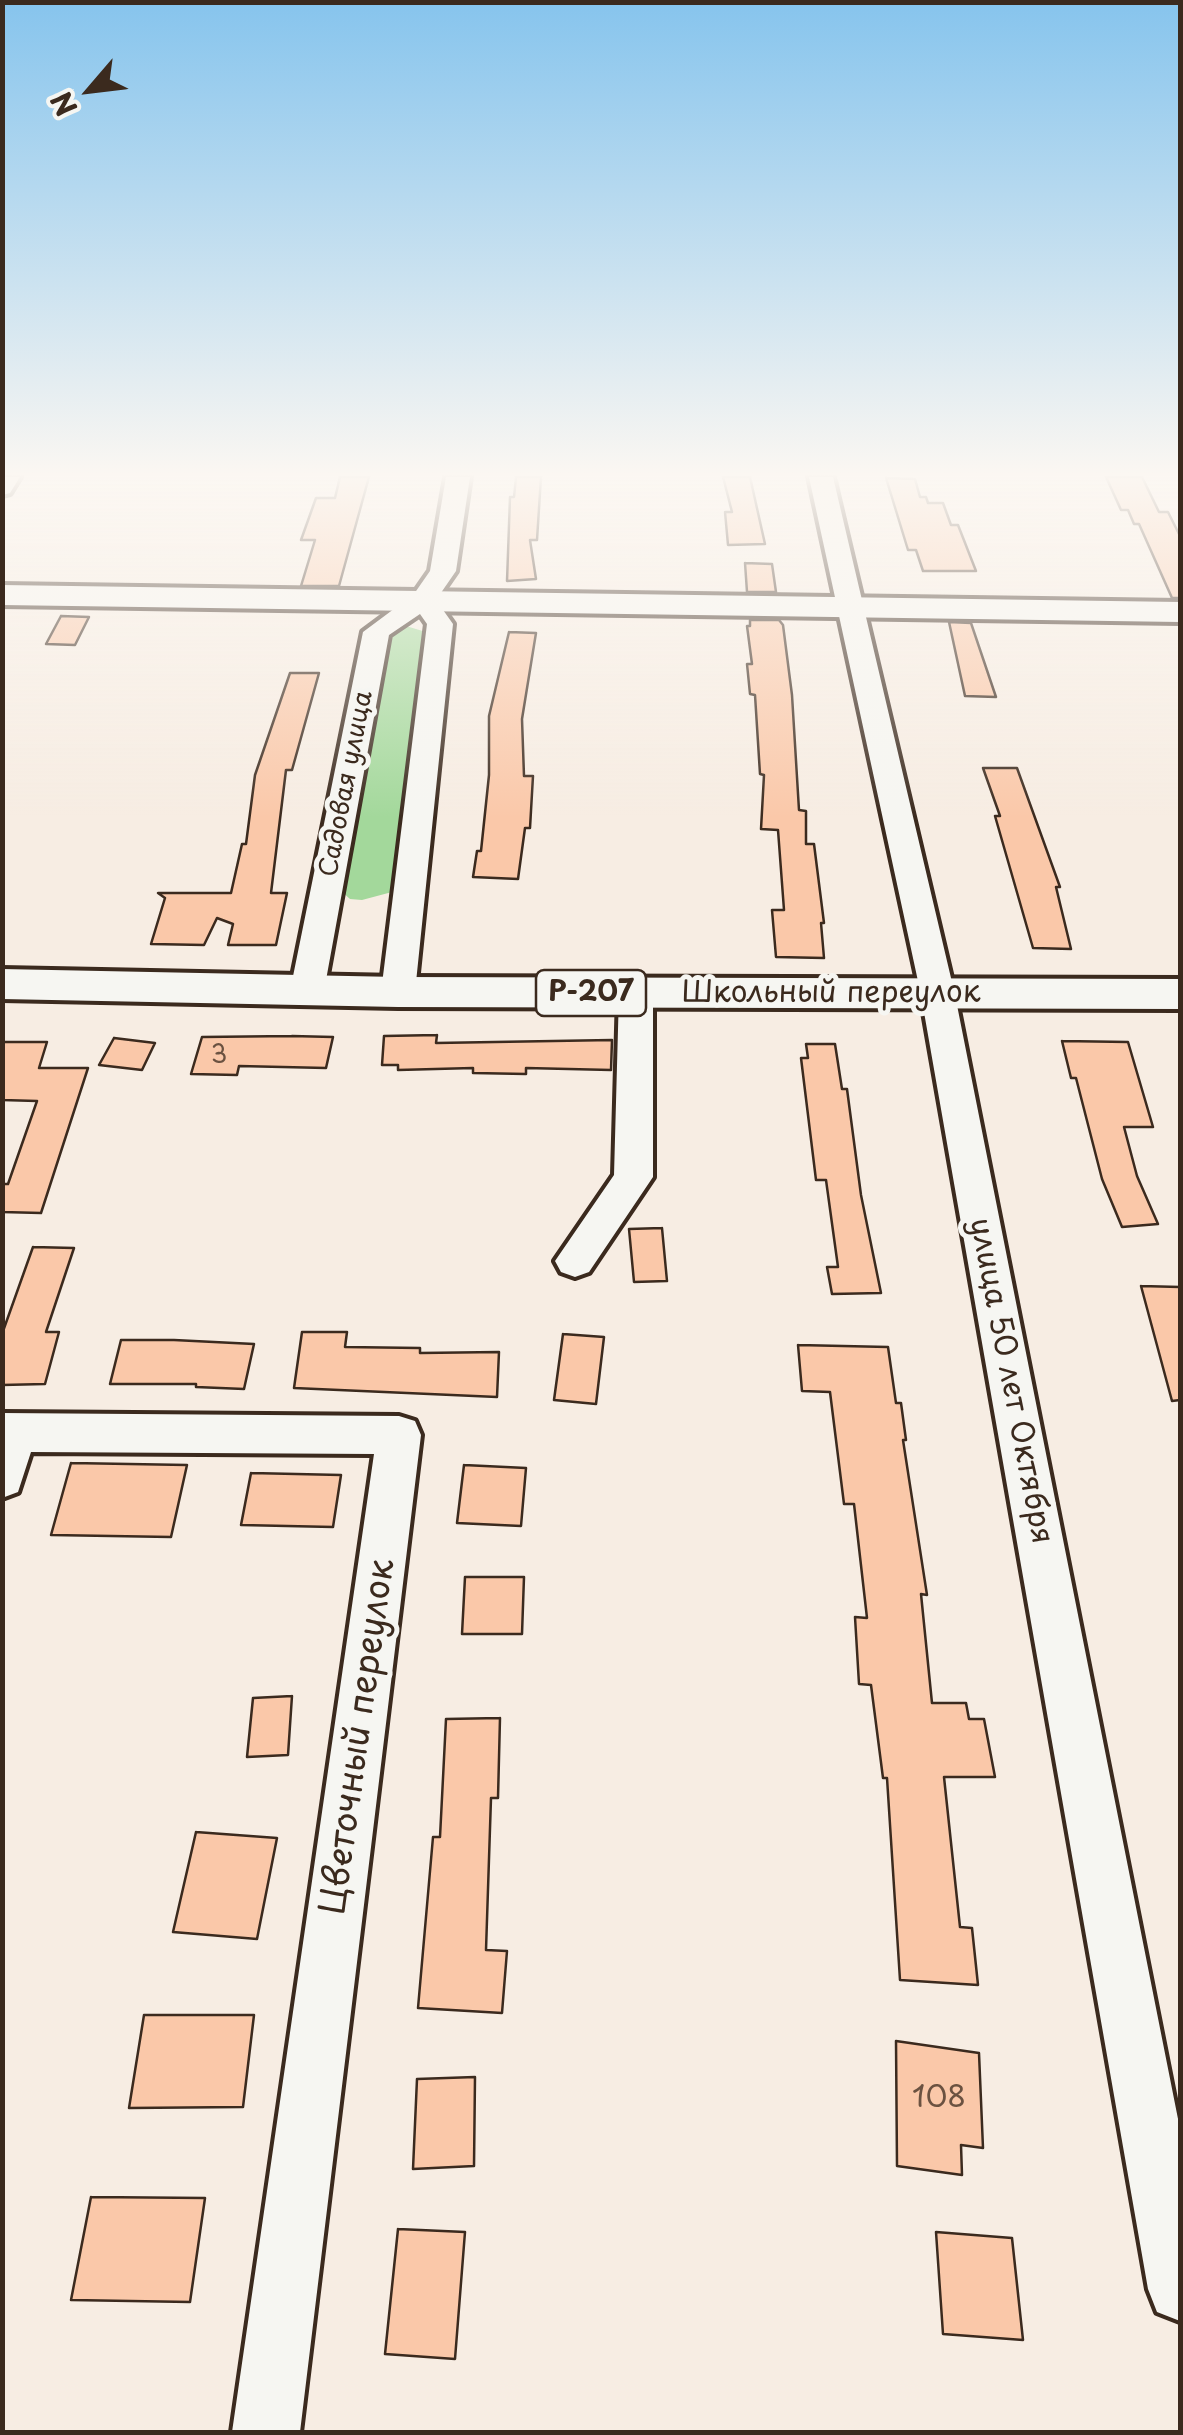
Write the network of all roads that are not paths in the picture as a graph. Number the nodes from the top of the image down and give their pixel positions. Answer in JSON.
{"nodes":[{"id":1,"x":429,"y":591,"type":"edge"},
{"id":2,"x":848,"y":591,"type":"edge"},
{"id":3,"x":2,"y":595,"type":"edge"},
{"id":4,"x":423,"y":600,"type":"junction"},
{"id":5,"x":852,"y":607,"type":"junction"},
{"id":6,"x":1180,"y":612,"type":"edge"},
{"id":7,"x":2,"y":984,"type":"edge"},
{"id":8,"x":307,"y":991,"type":"junction"},
{"id":9,"x":398,"y":992,"type":"junction"},
{"id":10,"x":636,"y":993,"type":"junction"},
{"id":11,"x":938,"y":994,"type":"junction"},
{"id":12,"x":1180,"y":994,"type":"edge"},
{"id":13,"x":575,"y":1261,"type":"dead end"},
{"id":14,"x":6,"y":1447,"type":"edge"},
{"id":15,"x":1180,"y":2289,"type":"edge"},
{"id":16,"x":266,"y":2432,"type":"edge"}],
"edges":[{"from":1,"to":4,"type":"street","name":"Садовая улица"},
{"from":2,"to":5,"type":"street","name":"улица 50 лет Октября"},
{"from":3,"to":4,"type":"main road"},
{"from":4,"to":5,"type":"main road"},
{"from":4,"to":8,"type":"street","name":"Садовая улица"},
{"from":4,"to":9,"type":"street"},
{"from":5,"to":6,"type":"main road"},
{"from":5,"to":11,"type":"street","name":"улица 50 лет Октября"},
{"from":7,"to":8,"type":"main road","name":"Школьный переулок","number":"Р-207"},
{"from":8,"to":9,"type":"main road","name":"Школьный переулок","number":"Р-207"},
{"from":9,"to":10,"type":"main road","name":"Школьный переулок","number":"Р-207"},
{"from":10,"to":11,"type":"main road","name":"Школьный переулок","number":"Р-207"},
{"from":10,"to":13,"type":"street"},
{"from":11,"to":12,"type":"main road","name":"Школьный переулок","number":"Р-207"},
{"from":11,"to":15,"type":"street","name":"улица 50 лет Октября"},
{"from":14,"to":16,"type":"street","name":"Цветочный переулок"}]}
